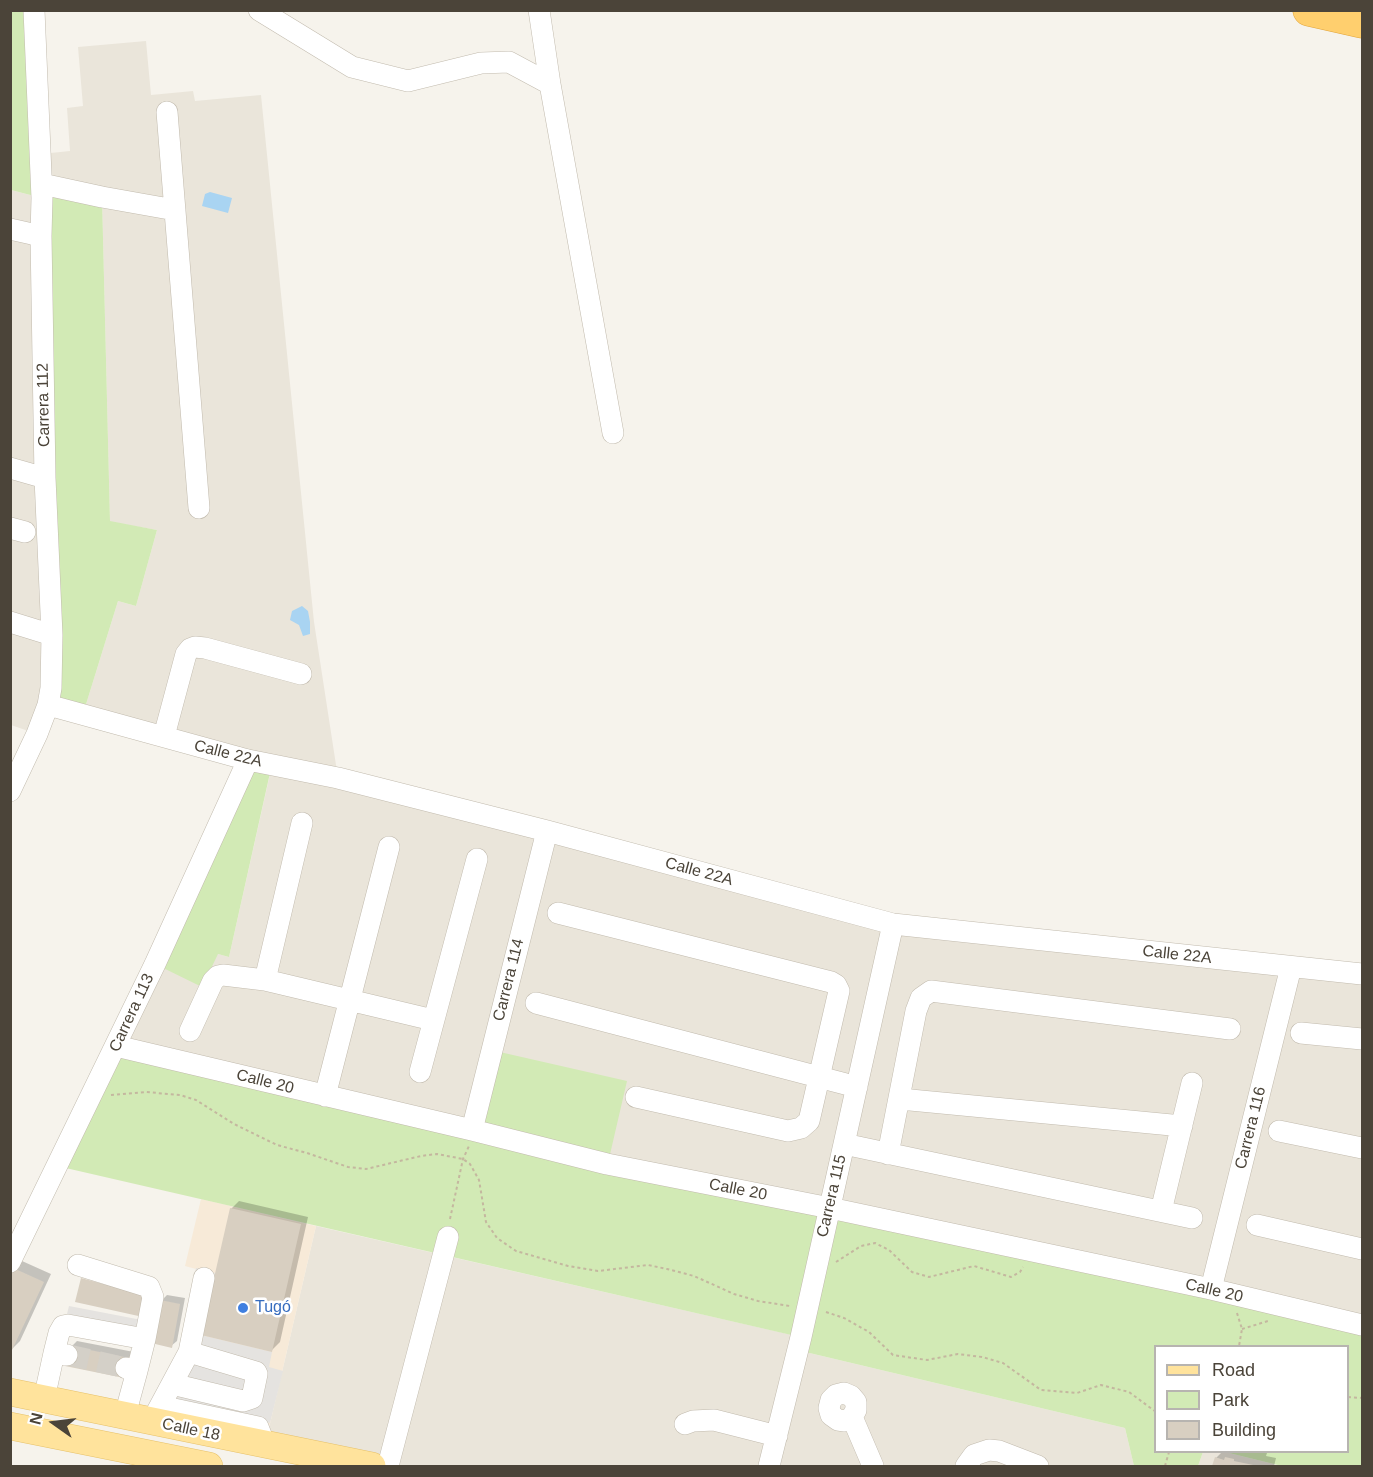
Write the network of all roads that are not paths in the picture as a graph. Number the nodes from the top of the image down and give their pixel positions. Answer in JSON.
{"nodes":[{"id":1,"x":34,"y":10,"type":"edge"},
{"id":2,"x":259,"y":10,"type":"edge"},
{"id":3,"x":539,"y":10,"type":"edge"},
{"id":4,"x":1309,"y":10,"type":"edge"},
{"id":5,"x":1362,"y":22,"type":"edge"},
{"id":6,"x":550,"y":84,"type":"junction"},
{"id":7,"x":167,"y":112,"type":"dead end"},
{"id":8,"x":42,"y":184,"type":"junction"},
{"id":9,"x":175,"y":210,"type":"junction"},
{"id":10,"x":10,"y":228,"type":"edge"},
{"id":11,"x":41,"y":236,"type":"junction"},
{"id":12,"x":613,"y":433,"type":"dead end"},
{"id":13,"x":10,"y":468,"type":"edge"},
{"id":14,"x":45,"y":478,"type":"junction"},
{"id":15,"x":199,"y":508,"type":"dead end"},
{"id":16,"x":10,"y":622,"type":"edge"},
{"id":17,"x":52,"y":635,"type":"junction"},
{"id":18,"x":301,"y":674,"type":"dead end"},
{"id":19,"x":48,"y":705,"type":"junction"},
{"id":20,"x":164,"y":736,"type":"junction"},
{"id":21,"x":248,"y":760,"type":"junction"},
{"id":22,"x":10,"y":791,"type":"edge"},
{"id":23,"x":302,"y":823,"type":"dead end"},
{"id":24,"x":547,"y":831,"type":"junction"},
{"id":25,"x":389,"y":847,"type":"dead end"},
{"id":26,"x":477,"y":859,"type":"dead end"},
{"id":27,"x":558,"y":913,"type":"dead end"},
{"id":28,"x":893,"y":924,"type":"junction"},
{"id":29,"x":1291,"y":967,"type":"junction"},
{"id":30,"x":1362,"y":974,"type":"edge"},
{"id":31,"x":265,"y":980,"type":"junction"},
{"id":32,"x":349,"y":1001,"type":"junction"},
{"id":33,"x":536,"y":1003,"type":"dead end"},
{"id":34,"x":433,"y":1020,"type":"junction"},
{"id":35,"x":1230,"y":1029,"type":"dead end"},
{"id":36,"x":190,"y":1030,"type":"dead end"},
{"id":37,"x":1300,"y":1034,"type":"dead end"},
{"id":38,"x":1362,"y":1039,"type":"edge"},
{"id":39,"x":116,"y":1046,"type":"junction"},
{"id":40,"x":420,"y":1072,"type":"dead end"},
{"id":41,"x":820,"y":1077,"type":"junction"},
{"id":42,"x":1192,"y":1083,"type":"dead end"},
{"id":43,"x":857,"y":1087,"type":"junction"},
{"id":44,"x":325,"y":1096,"type":"junction"},
{"id":45,"x":636,"y":1096,"type":"dead end"},
{"id":46,"x":900,"y":1099,"type":"junction"},
{"id":47,"x":1182,"y":1126,"type":"junction"},
{"id":48,"x":472,"y":1130,"type":"junction"},
{"id":49,"x":1279,"y":1131,"type":"dead end"},
{"id":50,"x":844,"y":1144,"type":"junction"},
{"id":51,"x":1362,"y":1148,"type":"edge"},
{"id":52,"x":888,"y":1154,"type":"junction"},
{"id":53,"x":830,"y":1208,"type":"junction"},
{"id":54,"x":1161,"y":1211,"type":"junction"},
{"id":55,"x":1192,"y":1218,"type":"dead end"},
{"id":56,"x":1257,"y":1225,"type":"dead end"},
{"id":57,"x":448,"y":1237,"type":"road end"},
{"id":58,"x":1362,"y":1249,"type":"edge"},
{"id":59,"x":10,"y":1262,"type":"edge"},
{"id":60,"x":78,"y":1265,"type":"dead end"},
{"id":61,"x":204,"y":1278,"type":"dead end"},
{"id":62,"x":1211,"y":1290,"type":"junction"},
{"id":63,"x":1362,"y":1325,"type":"edge"},
{"id":64,"x":145,"y":1339,"type":"junction"},
{"id":65,"x":189,"y":1352,"type":"junction"},
{"id":66,"x":172,"y":1384,"type":"junction"},
{"id":67,"x":10,"y":1392,"type":"edge"},
{"id":68,"x":44,"y":1399,"type":"junction"},
{"id":69,"x":156,"y":1414,"type":"junction"},
{"id":70,"x":124,"y":1416,"type":"junction"},
{"id":71,"x":852,"y":1417,"type":"dead end"},
{"id":72,"x":685,"y":1424,"type":"dead end"},
{"id":73,"x":10,"y":1426,"type":"edge"},
{"id":74,"x":777,"y":1436,"type":"junction"},
{"id":75,"x":209,"y":1467,"type":"edge"},
{"id":76,"x":372,"y":1467,"type":"edge"},
{"id":77,"x":388,"y":1467,"type":"edge"},
{"id":78,"x":769,"y":1467,"type":"edge"},
{"id":79,"x":873,"y":1467,"type":"edge"},
{"id":80,"x":966,"y":1467,"type":"edge"},
{"id":81,"x":1038,"y":1467,"type":"edge"}],
"edges":[{"from":1,"to":8,"type":"street","name":"Carrera 112"},
{"from":2,"to":6,"type":"street"},
{"from":3,"to":6,"type":"street"},
{"from":4,"to":5,"type":"highway"},
{"from":6,"to":12,"type":"street"},
{"from":7,"to":9,"type":"street"},
{"from":8,"to":9,"type":"street"},
{"from":8,"to":11,"type":"street","name":"Carrera 112"},
{"from":9,"to":15,"type":"street"},
{"from":10,"to":11,"type":"street"},
{"from":11,"to":14,"type":"street","name":"Carrera 112"},
{"from":13,"to":14,"type":"street"},
{"from":14,"to":17,"type":"street","name":"Carrera 112"},
{"from":16,"to":17,"type":"street"},
{"from":17,"to":19,"type":"street","name":"Carrera 112"},
{"from":18,"to":20,"type":"street"},
{"from":19,"to":20,"type":"street","name":"Calle 22A"},
{"from":19,"to":22,"type":"street","name":"Carrera 112"},
{"from":20,"to":21,"type":"street","name":"Calle 22A"},
{"from":21,"to":24,"type":"street","name":"Calle 22A"},
{"from":21,"to":39,"type":"street","name":"Carrera 113"},
{"from":23,"to":31,"type":"street"},
{"from":24,"to":28,"type":"street","name":"Calle 22A"},
{"from":24,"to":48,"type":"street","name":"Carrera 114"},
{"from":25,"to":32,"type":"street"},
{"from":26,"to":34,"type":"street"},
{"from":27,"to":41,"type":"street"},
{"from":28,"to":29,"type":"street","name":"Calle 22A"},
{"from":28,"to":43,"type":"street","name":"Carrera 115"},
{"from":29,"to":30,"type":"street","name":"Calle 22A"},
{"from":29,"to":62,"type":"street","name":"Carrera 116"},
{"from":31,"to":32,"type":"street"},
{"from":31,"to":36,"type":"street"},
{"from":32,"to":34,"type":"street"},
{"from":32,"to":44,"type":"street"},
{"from":33,"to":41,"type":"street"},
{"from":34,"to":40,"type":"street"},
{"from":35,"to":46,"type":"street"},
{"from":37,"to":38,"type":"street"},
{"from":39,"to":44,"type":"street","name":"Calle 20"},
{"from":39,"to":59,"type":"street","name":"Carrera 113"},
{"from":41,"to":43,"type":"street"},
{"from":41,"to":45,"type":"street"},
{"from":42,"to":47,"type":"street"},
{"from":43,"to":50,"type":"street","name":"Carrera 115"},
{"from":44,"to":48,"type":"street","name":"Calle 20"},
{"from":46,"to":47,"type":"street"},
{"from":46,"to":52,"type":"street"},
{"from":47,"to":54,"type":"street"},
{"from":48,"to":53,"type":"street","name":"Calle 20"},
{"from":49,"to":51,"type":"street"},
{"from":50,"to":52,"type":"street"},
{"from":50,"to":53,"type":"street","name":"Carrera 115"},
{"from":52,"to":54,"type":"street"},
{"from":53,"to":62,"type":"street","name":"Calle 20"},
{"from":53,"to":74,"type":"street","name":"Carrera 115"},
{"from":54,"to":55,"type":"street"},
{"from":56,"to":58,"type":"street"},
{"from":57,"to":77,"type":"street"},
{"from":60,"to":64,"type":"street"},
{"from":61,"to":65,"type":"street"},
{"from":62,"to":63,"type":"street","name":"Calle 20"},
{"from":64,"to":68,"type":"street"},
{"from":64,"to":70,"type":"street"},
{"from":65,"to":66,"type":"street"},
{"from":65,"to":66,"type":"street"},
{"from":66,"to":69,"type":"street"},
{"from":67,"to":68,"type":"main road","name":"Calle 18"},
{"from":68,"to":70,"type":"main road","name":"Calle 18"},
{"from":69,"to":70,"type":"main road","name":"Calle 18"},
{"from":69,"to":76,"type":"main road","name":"Calle 18"},
{"from":71,"to":79,"type":"street"},
{"from":72,"to":74,"type":"street"},
{"from":73,"to":75,"type":"main road","name":"Calle 18"},
{"from":74,"to":78,"type":"street","name":"Carrera 115"},
{"from":80,"to":81,"type":"street"}]}
